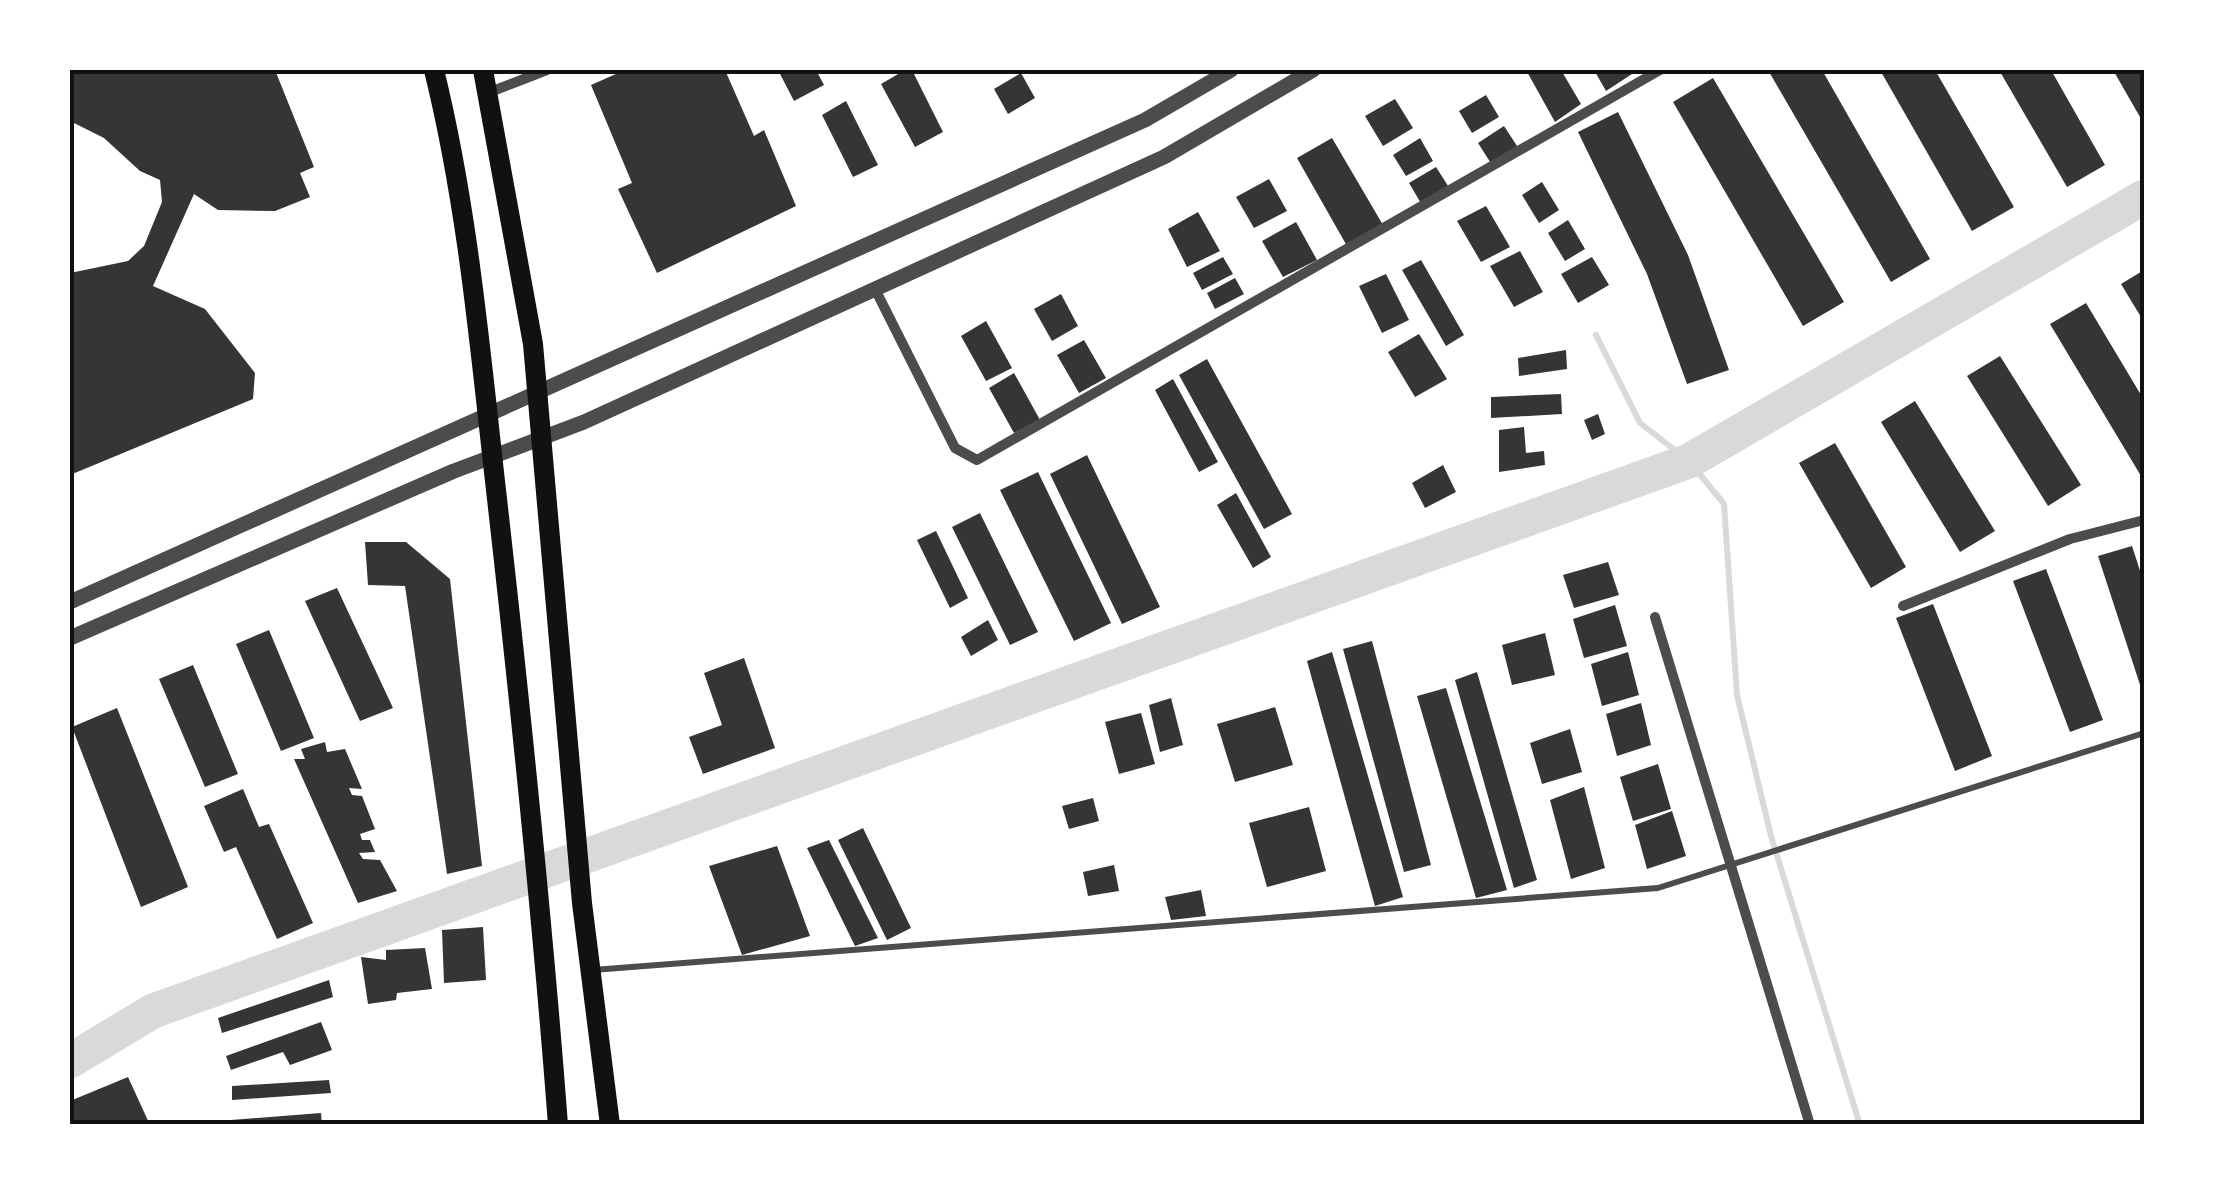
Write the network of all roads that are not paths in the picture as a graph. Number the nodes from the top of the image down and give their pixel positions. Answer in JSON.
{"nodes":[{"id":1,"x":434,"y":70,"type":"edge"},
{"id":2,"x":483,"y":70,"type":"edge"},
{"id":3,"x":547,"y":70,"type":"edge"},
{"id":4,"x":1231,"y":70,"type":"edge"},
{"id":5,"x":1313,"y":70,"type":"edge"},
{"id":6,"x":1660,"y":70,"type":"edge"},
{"id":7,"x":490,"y":92,"type":"junction"},
{"id":8,"x":875,"y":289,"type":"junction"},
{"id":9,"x":537,"y":392,"type":"junction"},
{"id":10,"x":488,"y":415,"type":"junction"},
{"id":11,"x":541,"y":438,"type":"junction"},
{"id":12,"x":492,"y":457,"type":"junction"},
{"id":13,"x":2144,"y":520,"type":"edge"},
{"id":14,"x":70,"y":602,"type":"edge"},
{"id":15,"x":1902,"y":606,"type":"dead end"},
{"id":16,"x":1654,"y":617,"type":"dead end"},
{"id":17,"x":70,"y":638,"type":"edge"},
{"id":18,"x":2144,"y":733,"type":"edge"},
{"id":19,"x":1730,"y":868,"type":"junction"},
{"id":20,"x":592,"y":970,"type":"junction"},
{"id":21,"x":558,"y":1125,"type":"edge"},
{"id":22,"x":610,"y":1125,"type":"edge"},
{"id":23,"x":1810,"y":1125,"type":"edge"}],
"edges":[{"from":1,"to":10,"type":"main road"},
{"from":2,"to":7,"type":"main road"},
{"from":3,"to":7,"type":"street"},
{"from":4,"to":9,"type":"street"},
{"from":5,"to":8,"type":"street"},
{"from":6,"to":8,"type":"street"},
{"from":7,"to":9,"type":"main road"},
{"from":8,"to":11,"type":"street"},
{"from":9,"to":10,"type":"street"},
{"from":9,"to":11,"type":"main road"},
{"from":10,"to":12,"type":"main road"},
{"from":10,"to":14,"type":"street"},
{"from":11,"to":12,"type":"street"},
{"from":11,"to":20,"type":"main road"},
{"from":12,"to":17,"type":"street"},
{"from":12,"to":21,"type":"main road"},
{"from":13,"to":15,"type":"street"},
{"from":16,"to":19,"type":"street"},
{"from":18,"to":19,"type":"lane"},
{"from":19,"to":20,"type":"lane"},
{"from":19,"to":23,"type":"street"},
{"from":20,"to":22,"type":"main road"}]}
